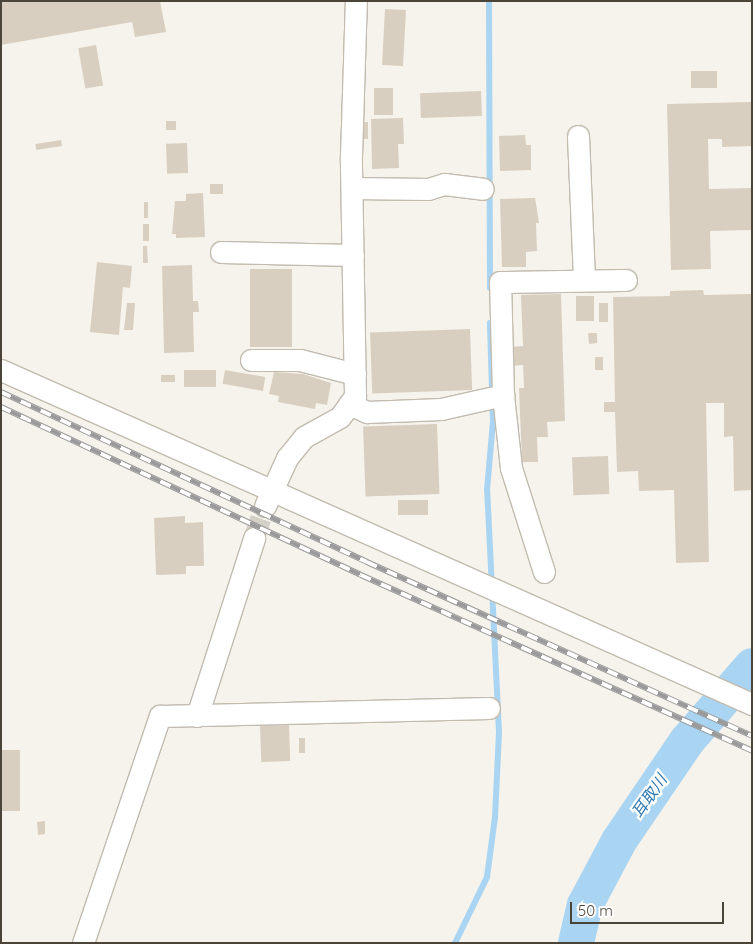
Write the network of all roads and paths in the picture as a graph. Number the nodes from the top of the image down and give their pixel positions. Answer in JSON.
{"nodes":[{"id":1,"x":356,"y":1,"type":"edge"},
{"id":2,"x":578,"y":136,"type":"dead end"},
{"id":3,"x":352,"y":188,"type":"junction"},
{"id":4,"x":483,"y":189,"type":"dead end"},
{"id":5,"x":222,"y":252,"type":"dead end"},
{"id":6,"x":353,"y":255,"type":"junction"},
{"id":7,"x":584,"y":280,"type":"junction"},
{"id":8,"x":626,"y":280,"type":"dead end"},
{"id":9,"x":251,"y":360,"type":"dead end"},
{"id":10,"x":1,"y":370,"type":"edge"},
{"id":11,"x":354,"y":374,"type":"junction"},
{"id":12,"x":496,"y":397,"type":"junction"},
{"id":13,"x":350,"y":404,"type":"junction"},
{"id":14,"x":268,"y":498,"type":"junction"},
{"id":15,"x":254,"y":538,"type":"tunnel mouth"},
{"id":16,"x":544,"y":572,"type":"dead end"},
{"id":17,"x":752,"y":704,"type":"edge"},
{"id":18,"x":489,"y":708,"type":"dead end"},
{"id":19,"x":197,"y":716,"type":"junction"},
{"id":20,"x":83,"y":943,"type":"edge"}],
"edges":[{"from":1,"to":3,"type":"street"},
{"from":2,"to":7,"type":"street"},
{"from":3,"to":4,"type":"street"},
{"from":3,"to":6,"type":"street"},
{"from":5,"to":6,"type":"street"},
{"from":6,"to":11,"type":"street"},
{"from":7,"to":8,"type":"street"},
{"from":7,"to":12,"type":"street"},
{"from":9,"to":11,"type":"street"},
{"from":10,"to":14,"type":"street"},
{"from":11,"to":13,"type":"street"},
{"from":12,"to":13,"type":"street"},
{"from":12,"to":16,"type":"street"},
{"from":13,"to":14,"type":"street"},
{"from":14,"to":17,"type":"street"},
{"from":15,"to":19,"type":"street"},
{"from":18,"to":19,"type":"street"},
{"from":19,"to":20,"type":"street"}]}
